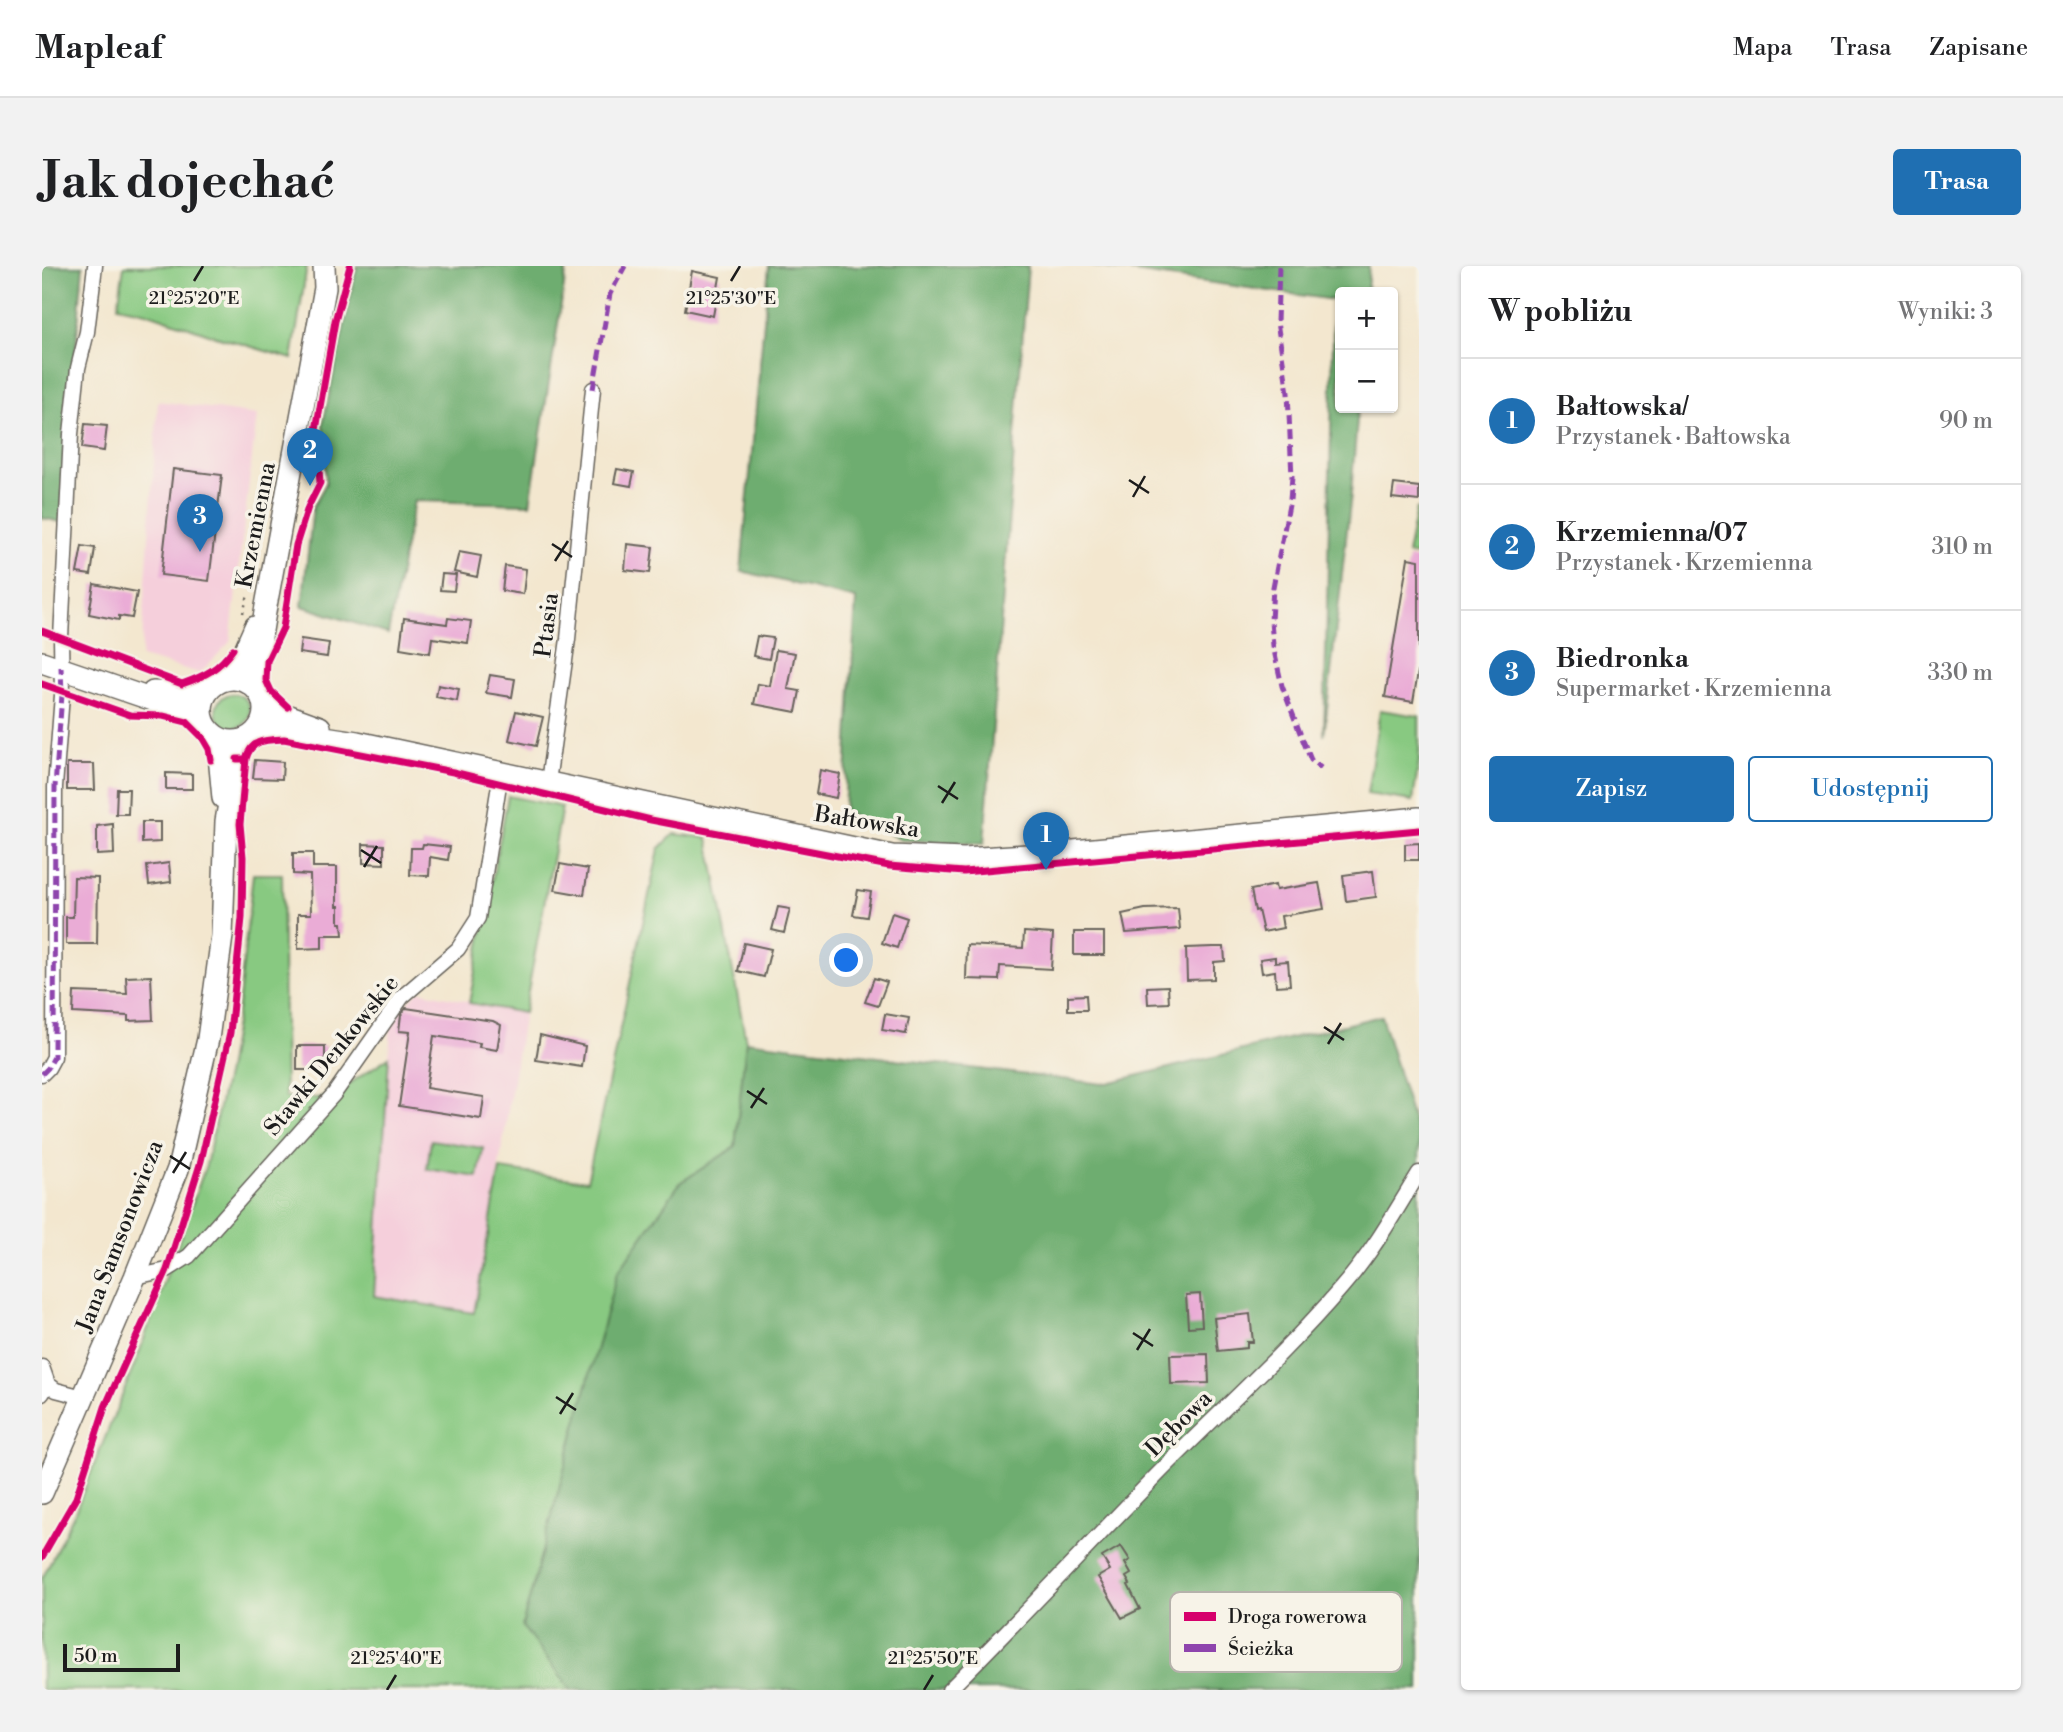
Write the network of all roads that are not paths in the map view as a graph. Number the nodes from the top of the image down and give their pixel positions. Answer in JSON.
{"nodes":[{"id":1,"x":95,"y":266,"type":"edge"},
{"id":2,"x":324,"y":266,"type":"edge"},
{"id":3,"x":336,"y":266,"type":"edge"},
{"id":4,"x":325,"y":288,"type":"junction"},
{"id":5,"x":593,"y":389,"type":"dead end"},
{"id":6,"x":266,"y":606,"type":"junction"},
{"id":7,"x":51,"y":664,"type":"edge"},
{"id":8,"x":217,"y":685,"type":"junction"},
{"id":9,"x":119,"y":689,"type":"junction"},
{"id":10,"x":262,"y":699,"type":"junction"},
{"id":11,"x":209,"y":730,"type":"junction"},
{"id":12,"x":252,"y":734,"type":"junction"},
{"id":13,"x":358,"y":742,"type":"junction"},
{"id":14,"x":501,"y":772,"type":"junction"},
{"id":15,"x":548,"y":782,"type":"junction"},
{"id":16,"x":1419,"y":818,"type":"edge"},
{"id":17,"x":226,"y":821,"type":"junction"},
{"id":18,"x":42,"y":1074,"type":"edge"},
{"id":19,"x":1419,"y":1173,"type":"edge"},
{"id":20,"x":135,"y":1277,"type":"junction"},
{"id":21,"x":42,"y":1367,"type":"edge"},
{"id":22,"x":45,"y":1389,"type":"edge"},
{"id":23,"x":83,"y":1396,"type":"junction"},
{"id":24,"x":42,"y":1493,"type":"edge"},
{"id":25,"x":949,"y":1690,"type":"edge"}],
"edges":[{"from":1,"to":7,"type":"street"},
{"from":2,"to":4,"type":"main road","name":"Krzemienna"},
{"from":3,"to":4,"type":"main road","name":"Krzemienna"},
{"from":4,"to":6,"type":"main road","name":"Krzemienna"},
{"from":5,"to":15,"type":"street","name":"Ptasia"},
{"from":6,"to":8,"type":"main road","name":"Krzemienna"},
{"from":6,"to":10,"type":"main road","name":"Krzemienna"},
{"from":7,"to":9,"type":"main road"},
{"from":7,"to":18,"type":"street"},
{"from":8,"to":9,"type":"main road"},
{"from":8,"to":10,"type":"main road"},
{"from":8,"to":11,"type":"main road"},
{"from":9,"to":11,"type":"main road"},
{"from":10,"to":12,"type":"main road"},
{"from":10,"to":13,"type":"main road","name":"Bałtowska"},
{"from":11,"to":12,"type":"main road"},
{"from":11,"to":17,"type":"main road","name":"Jana Samsonowicza"},
{"from":12,"to":13,"type":"main road","name":"Bałtowska"},
{"from":12,"to":17,"type":"main road","name":"Jana Samsonowicza"},
{"from":13,"to":14,"type":"main road","name":"Bałtowska"},
{"from":14,"to":15,"type":"main road","name":"Bałtowska"},
{"from":14,"to":20,"type":"street","name":"Stawki Denkowskie"},
{"from":15,"to":16,"type":"main road","name":"Bałtowska"},
{"from":17,"to":20,"type":"main road","name":"Jana Samsonowicza"},
{"from":19,"to":25,"type":"street","name":"Dębowa"},
{"from":20,"to":23,"type":"main road","name":"Jana Samsonowicza"},
{"from":21,"to":22,"type":"street"},
{"from":22,"to":23,"type":"street"},
{"from":23,"to":24,"type":"main road","name":"Jana Samsonowicza"}]}
